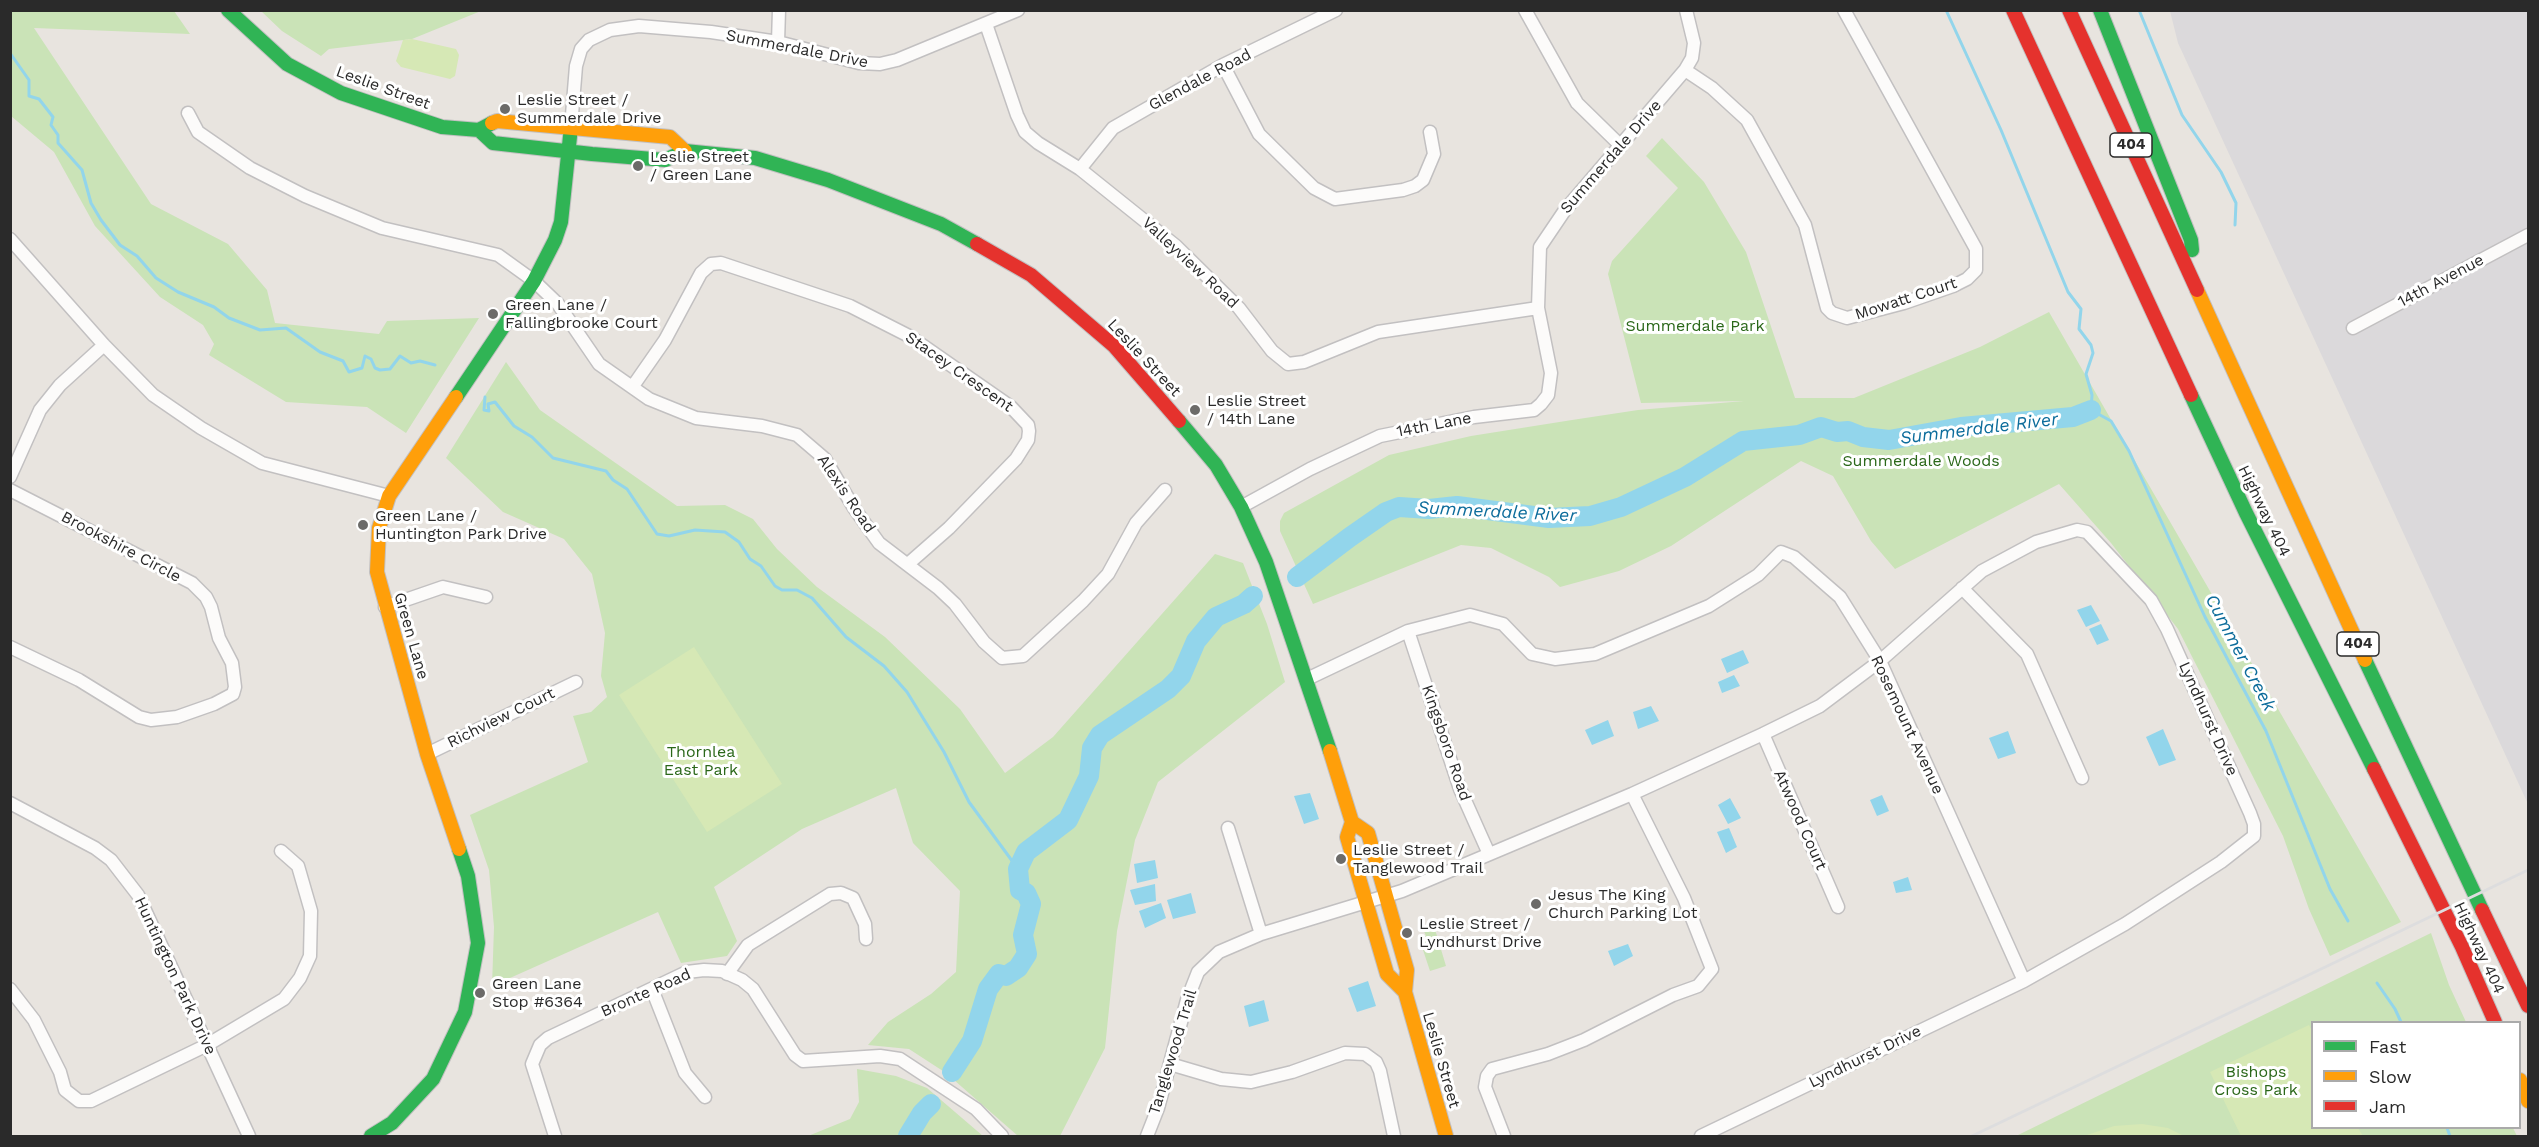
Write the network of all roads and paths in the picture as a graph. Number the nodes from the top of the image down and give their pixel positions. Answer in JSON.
{"nodes":[{"id":1,"x":228,"y":10,"type":"edge"},
{"id":2,"x":779,"y":10,"type":"edge"},
{"id":3,"x":1018,"y":10,"type":"edge"},
{"id":4,"x":1336,"y":10,"type":"edge"},
{"id":5,"x":1525,"y":10,"type":"edge"},
{"id":6,"x":1686,"y":10,"type":"edge"},
{"id":7,"x":1844,"y":10,"type":"edge"},
{"id":8,"x":2013,"y":10,"type":"edge"},
{"id":9,"x":2069,"y":10,"type":"edge"},
{"id":10,"x":2100,"y":10,"type":"edge"},
{"id":11,"x":986,"y":24,"type":"junction"},
{"id":12,"x":778,"y":42,"type":"junction"},
{"id":13,"x":1223,"y":65,"type":"junction"},
{"id":14,"x":1685,"y":70,"type":"junction"},
{"id":15,"x":188,"y":113,"type":"dead end"},
{"id":16,"x":572,"y":128,"type":"junction"},
{"id":17,"x":478,"y":130,"type":"junction"},
{"id":18,"x":1430,"y":132,"type":"dead end"},
{"id":19,"x":1621,"y":146,"type":"junction"},
{"id":20,"x":685,"y":151,"type":"junction"},
{"id":21,"x":569,"y":152,"type":"junction"},
{"id":22,"x":1080,"y":169,"type":"junction"},
{"id":23,"x":2529,"y":235,"type":"edge"},
{"id":24,"x":11,"y":242,"type":"edge"},
{"id":25,"x":2193,"y":279,"type":"junction"},
{"id":26,"x":534,"y":281,"type":"junction"},
{"id":27,"x":1538,"y":308,"type":"junction"},
{"id":28,"x":2353,"y":328,"type":"dead end"},
{"id":29,"x":104,"y":345,"type":"junction"},
{"id":30,"x":633,"y":386,"type":"junction"},
{"id":31,"x":10,"y":477,"type":"edge"},
{"id":32,"x":10,"y":490,"type":"edge"},
{"id":33,"x":1165,"y":490,"type":"dead end"},
{"id":34,"x":389,"y":496,"type":"junction"},
{"id":35,"x":1241,"y":507,"type":"junction"},
{"id":36,"x":908,"y":564,"type":"junction"},
{"id":37,"x":1962,"y":588,"type":"junction"},
{"id":38,"x":486,"y":597,"type":"dead end"},
{"id":39,"x":385,"y":607,"type":"junction"},
{"id":40,"x":1408,"y":630,"type":"junction"},
{"id":41,"x":10,"y":647,"type":"edge"},
{"id":42,"x":1880,"y":661,"type":"junction"},
{"id":43,"x":1307,"y":679,"type":"junction"},
{"id":44,"x":576,"y":682,"type":"dead end"},
{"id":45,"x":1762,"y":734,"type":"junction"},
{"id":46,"x":427,"y":754,"type":"junction"},
{"id":47,"x":2082,"y":778,"type":"dead end"},
{"id":48,"x":1632,"y":794,"type":"junction"},
{"id":49,"x":10,"y":803,"type":"edge"},
{"id":50,"x":1352,"y":822,"type":"junction"},
{"id":51,"x":1228,"y":828,"type":"dead end"},
{"id":52,"x":281,"y":851,"type":"dead end"},
{"id":53,"x":1489,"y":854,"type":"junction"},
{"id":54,"x":1385,"y":897,"type":"junction"},
{"id":55,"x":1365,"y":902,"type":"junction"},
{"id":56,"x":1838,"y":907,"type":"dead end"},
{"id":57,"x":1261,"y":934,"type":"junction"},
{"id":58,"x":866,"y":939,"type":"dead end"},
{"id":59,"x":727,"y":974,"type":"junction"},
{"id":60,"x":2024,"y":981,"type":"junction"},
{"id":61,"x":10,"y":989,"type":"edge"},
{"id":62,"x":652,"y":989,"type":"junction"},
{"id":63,"x":1405,"y":992,"type":"junction"},
{"id":64,"x":2529,"y":1006,"type":"edge"},
{"id":65,"x":2494,"y":1021,"type":"edge"},
{"id":66,"x":207,"y":1045,"type":"junction"},
{"id":67,"x":1170,"y":1064,"type":"junction"},
{"id":68,"x":2521,"y":1082,"type":"edge"},
{"id":69,"x":705,"y":1097,"type":"dead end"},
{"id":70,"x":2529,"y":1101,"type":"edge"},
{"id":71,"x":249,"y":1137,"type":"edge"},
{"id":72,"x":370,"y":1137,"type":"edge"},
{"id":73,"x":555,"y":1137,"type":"edge"},
{"id":74,"x":1002,"y":1137,"type":"edge"},
{"id":75,"x":1147,"y":1137,"type":"edge"},
{"id":76,"x":1394,"y":1137,"type":"edge"},
{"id":77,"x":1446,"y":1137,"type":"edge"},
{"id":78,"x":1504,"y":1137,"type":"edge"},
{"id":79,"x":1701,"y":1137,"type":"edge"}],
"edges":[{"from":1,"to":17,"type":"main road","name":"Leslie Street"},
{"from":2,"to":12,"type":"street"},
{"from":3,"to":11,"type":"street","name":"Summerdale Drive"},
{"from":4,"to":13,"type":"street","name":"Glendale Road"},
{"from":5,"to":19,"type":"street"},
{"from":6,"to":14,"type":"street","name":"Summerdale Drive"},
{"from":7,"to":14,"type":"street","name":"Mowatt Court"},
{"from":8,"to":65,"type":"main road","name":"Highway 404","number":"404"},
{"from":9,"to":25,"type":"main road","name":"Highway 404","number":"404"},
{"from":10,"to":25,"type":"main road"},
{"from":11,"to":12,"type":"street","name":"Summerdale Drive"},
{"from":11,"to":22,"type":"street","name":"Valleyview Road"},
{"from":12,"to":16,"type":"street","name":"Summerdale Drive"},
{"from":13,"to":18,"type":"street"},
{"from":13,"to":22,"type":"street","name":"Glendale Road"},
{"from":14,"to":19,"type":"street","name":"Summerdale Drive"},
{"from":15,"to":26,"type":"street","name":"Alexis Road"},
{"from":16,"to":17,"type":"main road","name":"Leslie Street"},
{"from":16,"to":20,"type":"main road","name":"Leslie Street"},
{"from":16,"to":21,"type":"main road","name":"Green Lane"},
{"from":17,"to":21,"type":"main road","name":"Leslie Street"},
{"from":19,"to":27,"type":"street","name":"Summerdale Drive"},
{"from":20,"to":21,"type":"main road","name":"Leslie Street"},
{"from":20,"to":35,"type":"main road","name":"Leslie Street"},
{"from":21,"to":26,"type":"main road","name":"Green Lane"},
{"from":22,"to":27,"type":"street","name":"Valleyview Road"},
{"from":23,"to":28,"type":"street","name":"14th Avenue"},
{"from":24,"to":29,"type":"street"},
{"from":25,"to":64,"type":"main road","name":"Highway 404","number":"404"},
{"from":26,"to":30,"type":"street","name":"Alexis Road"},
{"from":26,"to":34,"type":"main road","name":"Green Lane"},
{"from":27,"to":35,"type":"street","name":"14th Lane"},
{"from":29,"to":31,"type":"street"},
{"from":29,"to":34,"type":"street"},
{"from":30,"to":36,"type":"street","name":"Alexis Road"},
{"from":30,"to":36,"type":"street","name":"Stacey Crescent"},
{"from":32,"to":41,"type":"street","name":"Brookshire Circle"},
{"from":33,"to":36,"type":"street","name":"Alexis Road"},
{"from":34,"to":39,"type":"main road","name":"Green Lane"},
{"from":35,"to":43,"type":"main road","name":"Leslie Street"},
{"from":37,"to":42,"type":"street","name":"Lyndhurst Drive"},
{"from":37,"to":47,"type":"street"},
{"from":37,"to":60,"type":"street","name":"Lyndhurst Drive"},
{"from":38,"to":39,"type":"street"},
{"from":39,"to":46,"type":"main road","name":"Green Lane"},
{"from":40,"to":42,"type":"street","name":"Rosemount Avenue"},
{"from":40,"to":43,"type":"street","name":"Rosemount Avenue"},
{"from":40,"to":53,"type":"street","name":"Kingsboro Road"},
{"from":42,"to":45,"type":"street","name":"Lyndhurst Drive"},
{"from":42,"to":60,"type":"street","name":"Rosemount Avenue"},
{"from":43,"to":50,"type":"main road","name":"Leslie Street"},
{"from":44,"to":46,"type":"street","name":"Richview Court"},
{"from":45,"to":48,"type":"street","name":"Lyndhurst Drive"},
{"from":45,"to":56,"type":"street","name":"Atwood Court"},
{"from":46,"to":72,"type":"main road","name":"Green Lane"},
{"from":48,"to":53,"type":"street","name":"Lyndhurst Drive"},
{"from":48,"to":78,"type":"street"},
{"from":49,"to":66,"type":"street","name":"Huntington Park Drive"},
{"from":50,"to":54,"type":"main road","name":"Leslie Street"},
{"from":50,"to":55,"type":"main road","name":"Leslie Street"},
{"from":51,"to":57,"type":"street"},
{"from":52,"to":66,"type":"street"},
{"from":53,"to":54,"type":"street","name":"Lyndhurst Drive"},
{"from":54,"to":55,"type":"street","name":"Lyndhurst Drive"},
{"from":54,"to":63,"type":"main road","name":"Leslie Street"},
{"from":55,"to":57,"type":"street","name":"Tanglewood Trail"},
{"from":55,"to":63,"type":"main road","name":"Leslie Street"},
{"from":57,"to":67,"type":"street","name":"Tanglewood Trail"},
{"from":58,"to":59,"type":"street"},
{"from":59,"to":62,"type":"street","name":"Bronte Road"},
{"from":59,"to":74,"type":"street","name":"Bronte Road"},
{"from":60,"to":79,"type":"street","name":"Lyndhurst Drive"},
{"from":61,"to":66,"type":"street"},
{"from":62,"to":69,"type":"street"},
{"from":62,"to":73,"type":"street","name":"Bronte Road"},
{"from":63,"to":77,"type":"main road","name":"Leslie Street"},
{"from":66,"to":71,"type":"street","name":"Huntington Park Drive"},
{"from":67,"to":75,"type":"street","name":"Tanglewood Trail"},
{"from":67,"to":76,"type":"street"},
{"from":68,"to":70,"type":"main road"}]}
